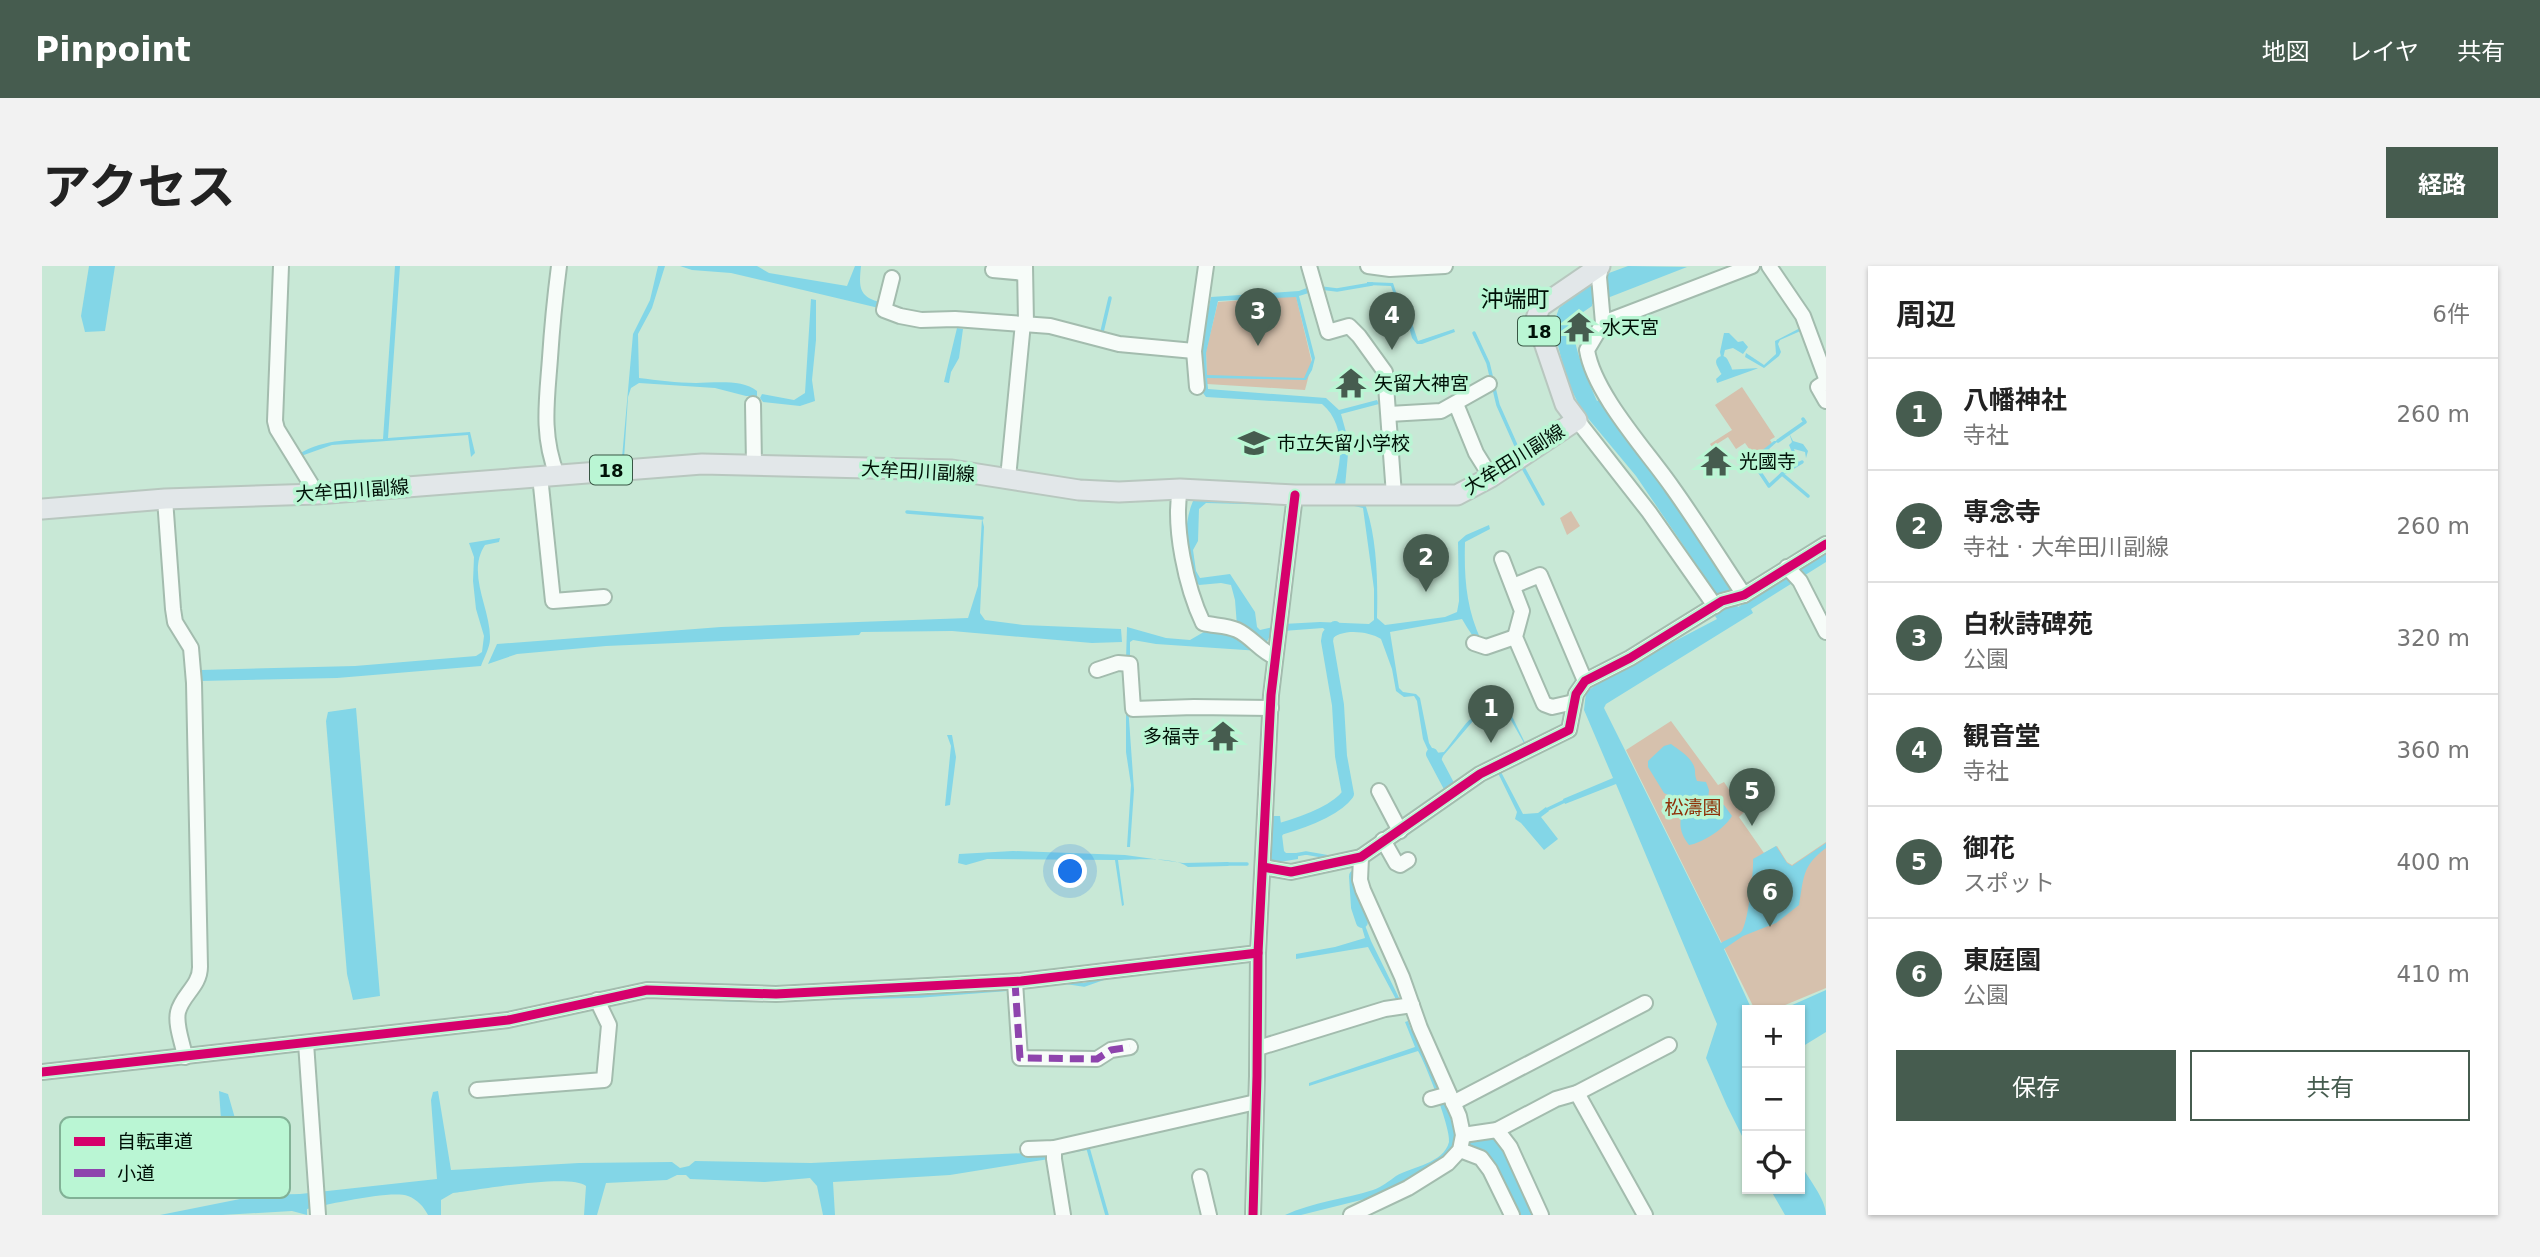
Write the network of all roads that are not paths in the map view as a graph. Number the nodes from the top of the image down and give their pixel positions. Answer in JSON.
{"nodes":[{"id":1,"x":281,"y":266,"type":"edge"},
{"id":2,"x":559,"y":266,"type":"edge"},
{"id":3,"x":1206,"y":266,"type":"edge"},
{"id":4,"x":1309,"y":266,"type":"edge"},
{"id":5,"x":1368,"y":266,"type":"edge"},
{"id":6,"x":1445,"y":266,"type":"edge"},
{"id":7,"x":1703,"y":266,"type":"edge"},
{"id":8,"x":1752,"y":266,"type":"edge"},
{"id":9,"x":1769,"y":266,"type":"edge"},
{"id":10,"x":993,"y":270,"type":"dead end"},
{"id":11,"x":1025,"y":270,"type":"edge"},
{"id":12,"x":1600,"y":270,"type":"edge"},
{"id":13,"x":892,"y":278,"type":"dead end"},
{"id":14,"x":1709,"y":281,"type":"junction"},
{"id":15,"x":1025,"y":320,"type":"junction"},
{"id":16,"x":1603,"y":323,"type":"junction"},
{"id":17,"x":1194,"y":345,"type":"junction"},
{"id":18,"x":1826,"y":380,"type":"edge"},
{"id":19,"x":1489,"y":384,"type":"dead end"},
{"id":20,"x":1197,"y":387,"type":"dead end"},
{"id":21,"x":1826,"y":401,"type":"edge"},
{"id":22,"x":753,"y":404,"type":"dead end"},
{"id":23,"x":1456,"y":404,"type":"junction"},
{"id":24,"x":1389,"y":414,"type":"junction"},
{"id":25,"x":1577,"y":420,"type":"junction"},
{"id":26,"x":754,"y":465,"type":"junction"},
{"id":27,"x":549,"y":475,"type":"junction"},
{"id":28,"x":1491,"y":477,"type":"junction"},
{"id":29,"x":1008,"y":478,"type":"junction"},
{"id":30,"x":1180,"y":489,"type":"junction"},
{"id":31,"x":317,"y":494,"type":"junction"},
{"id":32,"x":1295,"y":495,"type":"junction"},
{"id":33,"x":1394,"y":495,"type":"junction"},
{"id":34,"x":165,"y":499,"type":"junction"},
{"id":35,"x":42,"y":509,"type":"edge"},
{"id":36,"x":1826,"y":544,"type":"edge"},
{"id":37,"x":1502,"y":559,"type":"dead end"},
{"id":38,"x":1793,"y":573,"type":"junction"},
{"id":39,"x":1513,"y":586,"type":"junction"},
{"id":40,"x":604,"y":597,"type":"dead end"},
{"id":41,"x":1729,"y":600,"type":"junction"},
{"id":42,"x":1826,"y":632,"type":"edge"},
{"id":43,"x":1515,"y":634,"type":"junction"},
{"id":44,"x":1474,"y":643,"type":"dead end"},
{"id":45,"x":1275,"y":657,"type":"junction"},
{"id":46,"x":1097,"y":670,"type":"dead end"},
{"id":47,"x":1585,"y":681,"type":"junction"},
{"id":48,"x":1574,"y":702,"type":"junction"},
{"id":49,"x":1270,"y":708,"type":"junction"},
{"id":50,"x":1380,"y":791,"type":"dead end"},
{"id":51,"x":1396,"y":824,"type":"junction"},
{"id":52,"x":1383,"y":840,"type":"junction"},
{"id":53,"x":1361,"y":857,"type":"junction"},
{"id":54,"x":1408,"y":860,"type":"dead end"},
{"id":55,"x":1263,"y":862,"type":"junction"},
{"id":56,"x":1258,"y":953,"type":"junction"},
{"id":57,"x":1015,"y":982,"type":"junction"},
{"id":58,"x":597,"y":1000,"type":"junction"},
{"id":59,"x":1645,"y":1003,"type":"dead end"},
{"id":60,"x":1412,"y":1005,"type":"junction"},
{"id":61,"x":306,"y":1042,"type":"junction"},
{"id":62,"x":1669,"y":1045,"type":"dead end"},
{"id":63,"x":1130,"y":1047,"type":"dead end"},
{"id":64,"x":1258,"y":1048,"type":"junction"},
{"id":65,"x":185,"y":1057,"type":"junction"},
{"id":66,"x":42,"y":1072,"type":"edge"},
{"id":67,"x":477,"y":1090,"type":"dead end"},
{"id":68,"x":1577,"y":1093,"type":"junction"},
{"id":69,"x":1443,"y":1098,"type":"junction"},
{"id":70,"x":1256,"y":1102,"type":"junction"},
{"id":71,"x":1497,"y":1130,"type":"junction"},
{"id":72,"x":1463,"y":1135,"type":"junction"},
{"id":73,"x":1054,"y":1148,"type":"junction"},
{"id":74,"x":1028,"y":1149,"type":"dead end"},
{"id":75,"x":1460,"y":1150,"type":"junction"},
{"id":76,"x":1200,"y":1177,"type":"dead end"},
{"id":77,"x":318,"y":1215,"type":"edge"},
{"id":78,"x":1063,"y":1215,"type":"edge"},
{"id":79,"x":1209,"y":1215,"type":"edge"},
{"id":80,"x":1253,"y":1215,"type":"edge"},
{"id":81,"x":1352,"y":1215,"type":"edge"},
{"id":82,"x":1512,"y":1215,"type":"edge"},
{"id":83,"x":1541,"y":1215,"type":"edge"},
{"id":84,"x":1645,"y":1215,"type":"edge"}],
"edges":[{"from":1,"to":31,"type":"street"},
{"from":2,"to":27,"type":"street"},
{"from":3,"to":17,"type":"street"},
{"from":4,"to":24,"type":"street"},
{"from":5,"to":6,"type":"street"},
{"from":7,"to":14,"type":"street"},
{"from":8,"to":14,"type":"street"},
{"from":9,"to":18,"type":"street"},
{"from":10,"to":11,"type":"street"},
{"from":11,"to":15,"type":"street"},
{"from":12,"to":16,"type":"street"},
{"from":12,"to":25,"type":"main road","name":"大牟田川副線","number":"18"},
{"from":13,"to":15,"type":"street"},
{"from":14,"to":16,"type":"street"},
{"from":15,"to":17,"type":"street"},
{"from":15,"to":29,"type":"street"},
{"from":16,"to":41,"type":"street"},
{"from":17,"to":20,"type":"street"},
{"from":18,"to":21,"type":"street"},
{"from":19,"to":23,"type":"street"},
{"from":22,"to":26,"type":"street"},
{"from":23,"to":24,"type":"street"},
{"from":23,"to":28,"type":"street"},
{"from":24,"to":33,"type":"street"},
{"from":25,"to":28,"type":"main road","name":"大牟田川副線","number":"18"},
{"from":25,"to":41,"type":"street"},
{"from":26,"to":27,"type":"main road","name":"大牟田川副線","number":"18"},
{"from":26,"to":29,"type":"main road","name":"大牟田川副線","number":"18"},
{"from":27,"to":31,"type":"main road","name":"大牟田川副線","number":"18"},
{"from":27,"to":40,"type":"street"},
{"from":28,"to":33,"type":"main road","name":"大牟田川副線","number":"18"},
{"from":29,"to":30,"type":"main road","name":"大牟田川副線","number":"18"},
{"from":30,"to":32,"type":"main road","name":"大牟田川副線","number":"18"},
{"from":30,"to":45,"type":"street"},
{"from":31,"to":34,"type":"main road","name":"大牟田川副線","number":"18"},
{"from":32,"to":33,"type":"main road","name":"大牟田川副線","number":"18"},
{"from":32,"to":45,"type":"street"},
{"from":34,"to":35,"type":"main road","name":"大牟田川副線","number":"18"},
{"from":34,"to":65,"type":"street"},
{"from":36,"to":38,"type":"street"},
{"from":37,"to":39,"type":"street"},
{"from":38,"to":41,"type":"street"},
{"from":38,"to":42,"type":"street"},
{"from":39,"to":43,"type":"street"},
{"from":39,"to":47,"type":"street"},
{"from":41,"to":47,"type":"street"},
{"from":43,"to":44,"type":"street"},
{"from":43,"to":48,"type":"street"},
{"from":45,"to":49,"type":"street"},
{"from":46,"to":49,"type":"street"},
{"from":47,"to":48,"type":"street"},
{"from":48,"to":51,"type":"street"},
{"from":49,"to":55,"type":"street"},
{"from":50,"to":51,"type":"street"},
{"from":51,"to":52,"type":"street"},
{"from":52,"to":53,"type":"street"},
{"from":52,"to":54,"type":"street"},
{"from":53,"to":55,"type":"street"},
{"from":53,"to":60,"type":"street"},
{"from":55,"to":56,"type":"street"},
{"from":56,"to":57,"type":"street"},
{"from":56,"to":64,"type":"street"},
{"from":57,"to":58,"type":"street"},
{"from":57,"to":63,"type":"street"},
{"from":58,"to":61,"type":"street"},
{"from":58,"to":67,"type":"street"},
{"from":59,"to":69,"type":"street"},
{"from":60,"to":64,"type":"street"},
{"from":60,"to":69,"type":"street"},
{"from":61,"to":65,"type":"street"},
{"from":61,"to":77,"type":"street"},
{"from":62,"to":68,"type":"street"},
{"from":64,"to":70,"type":"street"},
{"from":65,"to":66,"type":"street"},
{"from":68,"to":71,"type":"street"},
{"from":68,"to":84,"type":"street"},
{"from":69,"to":72,"type":"street"},
{"from":70,"to":73,"type":"street"},
{"from":70,"to":80,"type":"street"},
{"from":71,"to":72,"type":"street"},
{"from":71,"to":83,"type":"street"},
{"from":72,"to":75,"type":"street"},
{"from":73,"to":74,"type":"street"},
{"from":73,"to":78,"type":"street"},
{"from":75,"to":81,"type":"street"},
{"from":75,"to":82,"type":"street"},
{"from":76,"to":79,"type":"street"}]}
